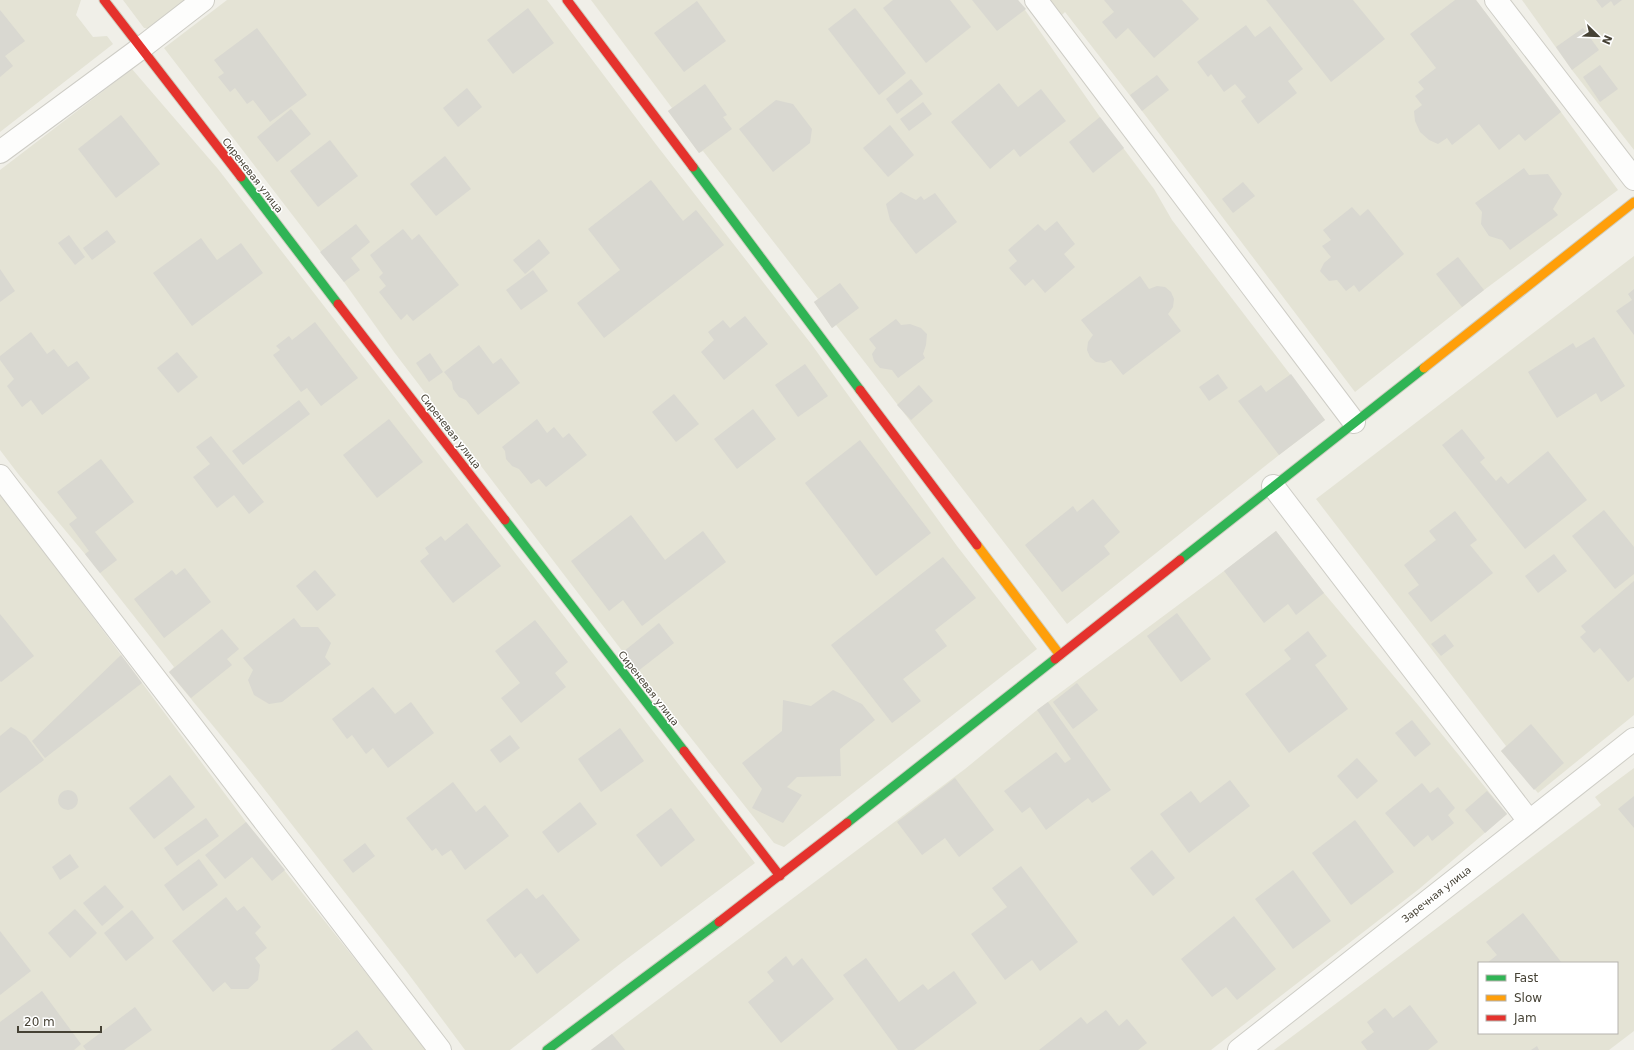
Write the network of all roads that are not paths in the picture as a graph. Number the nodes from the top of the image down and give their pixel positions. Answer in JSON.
{"nodes":[{"id":1,"x":104,"y":0,"type":"edge"},
{"id":2,"x":202,"y":0,"type":"edge"},
{"id":3,"x":567,"y":0,"type":"edge"},
{"id":4,"x":1036,"y":0,"type":"edge"},
{"id":5,"x":1496,"y":0,"type":"edge"},
{"id":6,"x":141,"y":48,"type":"junction"},
{"id":7,"x":0,"y":152,"type":"edge"},
{"id":8,"x":1634,"y":179,"type":"edge"},
{"id":9,"x":1634,"y":202,"type":"edge"},
{"id":10,"x":1354,"y":422,"type":"junction"},
{"id":11,"x":0,"y":476,"type":"edge"},
{"id":12,"x":1273,"y":486,"type":"junction"},
{"id":13,"x":1060,"y":655,"type":"junction"},
{"id":14,"x":1634,"y":739,"type":"edge"},
{"id":15,"x":1529,"y":821,"type":"junction"},
{"id":16,"x":780,"y":876,"type":"junction"},
{"id":17,"x":440,"y":1050,"type":"edge"},
{"id":18,"x":547,"y":1050,"type":"edge"},
{"id":19,"x":1239,"y":1050,"type":"edge"}],
"edges":[{"from":1,"to":6,"type":"street","name":"Сиреневая улица"},
{"from":2,"to":6,"type":"street"},
{"from":3,"to":13,"type":"street"},
{"from":4,"to":10,"type":"street"},
{"from":5,"to":8,"type":"street"},
{"from":6,"to":7,"type":"street"},
{"from":6,"to":16,"type":"street","name":"Сиреневая улица"},
{"from":9,"to":10,"type":"street"},
{"from":10,"to":12,"type":"street"},
{"from":11,"to":17,"type":"street"},
{"from":12,"to":13,"type":"street"},
{"from":12,"to":15,"type":"street"},
{"from":13,"to":16,"type":"street"},
{"from":14,"to":15,"type":"street","name":"Заречная улица"},
{"from":15,"to":19,"type":"street","name":"Заречная улица"},
{"from":16,"to":18,"type":"street"}]}
